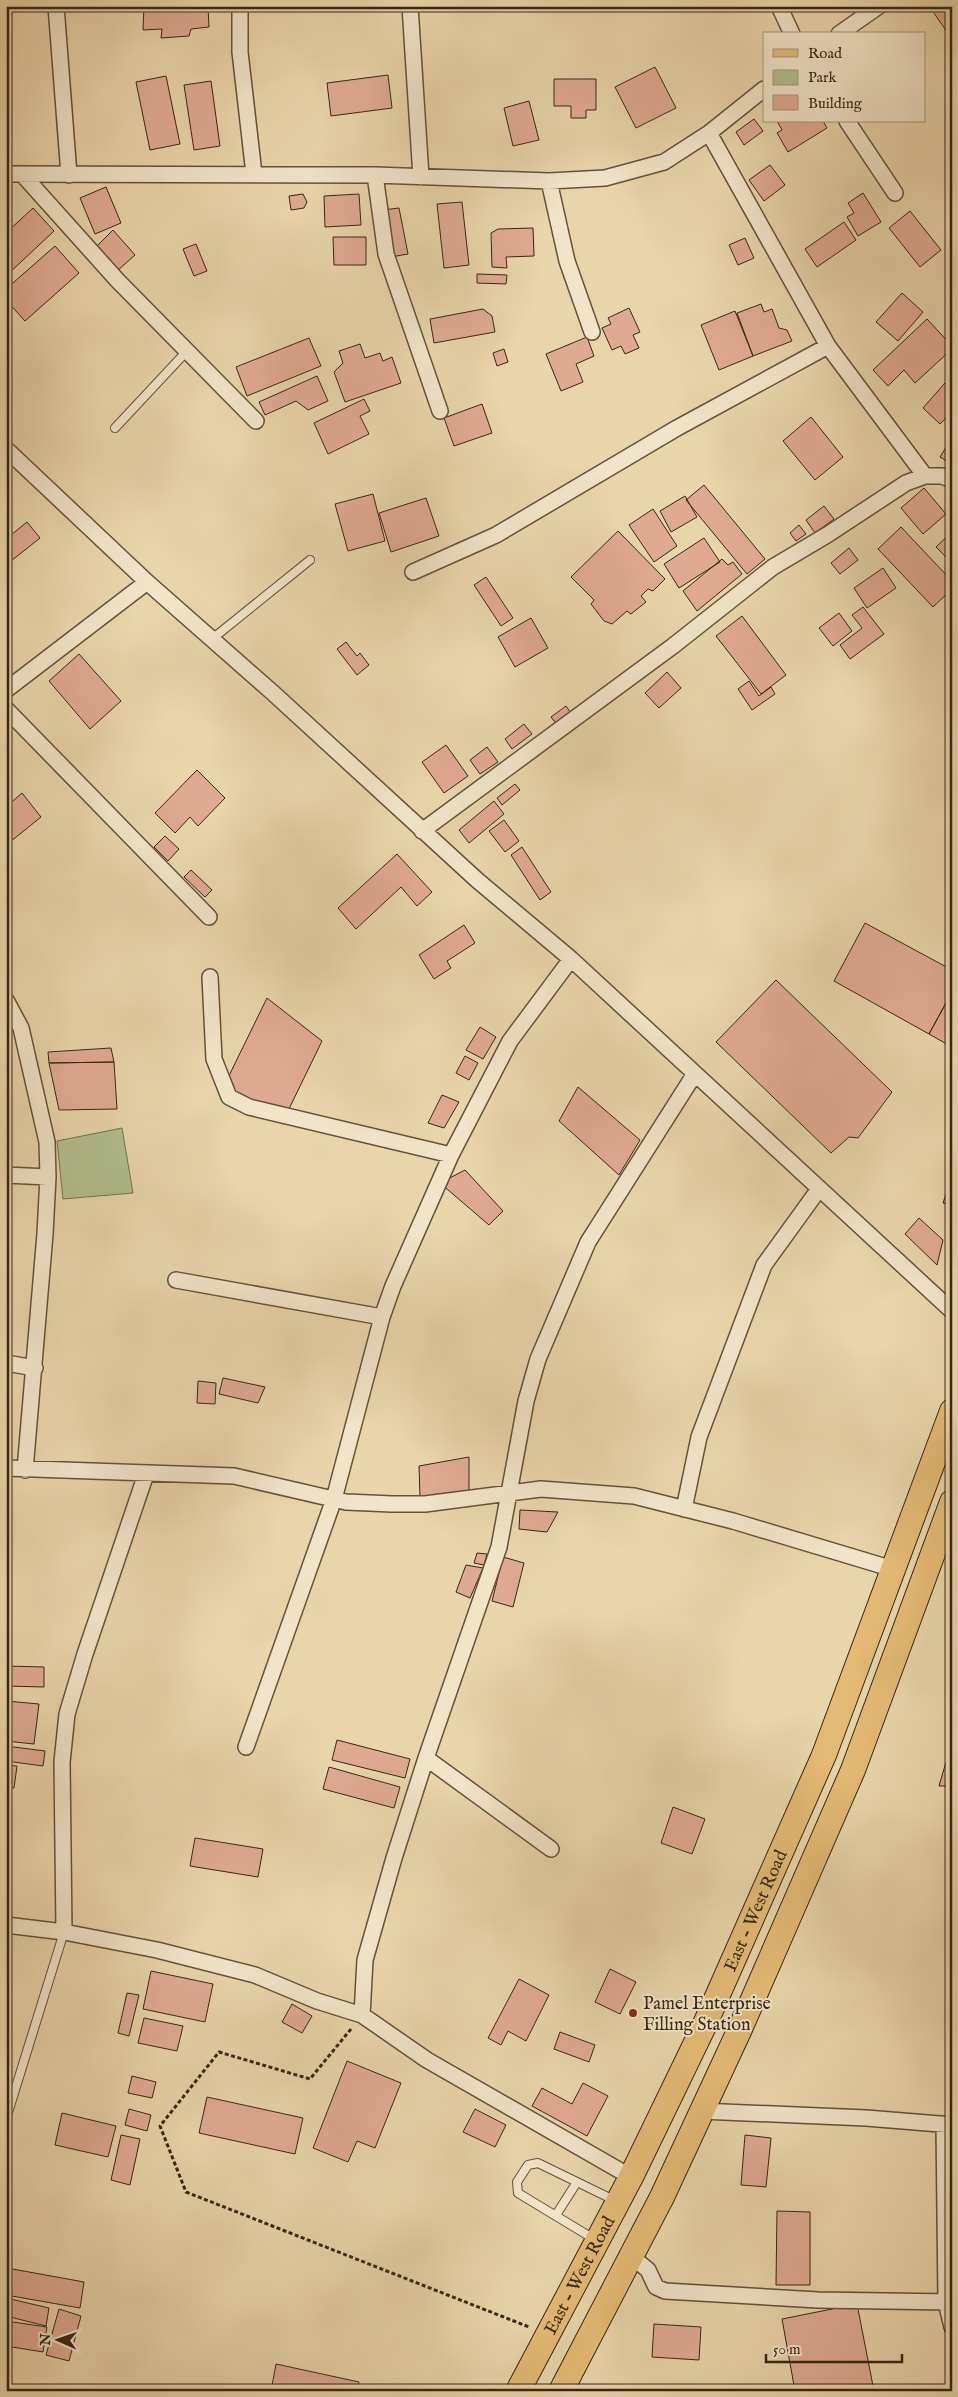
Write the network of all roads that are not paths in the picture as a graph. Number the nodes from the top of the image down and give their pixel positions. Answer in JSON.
{"nodes":[{"id":1,"x":56,"y":6,"type":"edge"},
{"id":2,"x":240,"y":6,"type":"edge"},
{"id":3,"x":410,"y":6,"type":"edge"},
{"id":4,"x":779,"y":6,"type":"edge"},
{"id":5,"x":879,"y":6,"type":"edge"},
{"id":6,"x":791,"y":32,"type":"edge"},
{"id":7,"x":842,"y":32,"type":"edge"},
{"id":8,"x":763,"y":90,"type":"edge"},
{"id":9,"x":848,"y":122,"type":"edge"},
{"id":10,"x":709,"y":133,"type":"junction"},
{"id":11,"x":6,"y":174,"type":"edge"},
{"id":12,"x":22,"y":174,"type":"junction"},
{"id":13,"x":254,"y":174,"type":"junction"},
{"id":14,"x":69,"y":175,"type":"junction"},
{"id":15,"x":375,"y":175,"type":"junction"},
{"id":16,"x":421,"y":177,"type":"junction"},
{"id":17,"x":550,"y":181,"type":"junction"},
{"id":18,"x":895,"y":193,"type":"dead end"},
{"id":19,"x":592,"y":332,"type":"dead end"},
{"id":20,"x":828,"y":346,"type":"junction"},
{"id":21,"x":187,"y":351,"type":"junction"},
{"id":22,"x":440,"y":411,"type":"dead end"},
{"id":23,"x":256,"y":421,"type":"dead end"},
{"id":24,"x":115,"y":428,"type":"dead end"},
{"id":25,"x":6,"y":449,"type":"edge"},
{"id":26,"x":925,"y":476,"type":"junction"},
{"id":27,"x":952,"y":480,"type":"edge"},
{"id":28,"x":310,"y":560,"type":"dead end"},
{"id":29,"x":413,"y":572,"type":"dead end"},
{"id":30,"x":147,"y":582,"type":"junction"},
{"id":31,"x":212,"y":639,"type":"junction"},
{"id":32,"x":6,"y":690,"type":"edge"},
{"id":33,"x":6,"y":709,"type":"edge"},
{"id":34,"x":422,"y":831,"type":"junction"},
{"id":35,"x":209,"y":917,"type":"dead end"},
{"id":36,"x":571,"y":959,"type":"junction"},
{"id":37,"x":210,"y":977,"type":"dead end"},
{"id":38,"x":6,"y":1000,"type":"edge"},
{"id":39,"x":694,"y":1075,"type":"junction"},
{"id":40,"x":451,"y":1154,"type":"junction"},
{"id":41,"x":6,"y":1175,"type":"edge"},
{"id":42,"x":48,"y":1177,"type":"junction"},
{"id":43,"x":819,"y":1189,"type":"junction"},
{"id":44,"x":176,"y":1280,"type":"dead end"},
{"id":45,"x":952,"y":1310,"type":"edge"},
{"id":46,"x":382,"y":1317,"type":"junction"},
{"id":47,"x":6,"y":1363,"type":"edge"},
{"id":48,"x":35,"y":1368,"type":"junction"},
{"id":49,"x":952,"y":1411,"type":"edge"},
{"id":50,"x":6,"y":1468,"type":"edge"},
{"id":51,"x":25,"y":1470,"type":"junction"},
{"id":52,"x":146,"y":1474,"type":"junction"},
{"id":53,"x":510,"y":1493,"type":"junction"},
{"id":54,"x":334,"y":1499,"type":"junction"},
{"id":55,"x":952,"y":1502,"type":"edge"},
{"id":56,"x":684,"y":1509,"type":"junction"},
{"id":57,"x":893,"y":1569,"type":"junction"},
{"id":58,"x":246,"y":1747,"type":"dead end"},
{"id":59,"x":426,"y":1758,"type":"junction"},
{"id":60,"x":551,"y":1849,"type":"dead end"},
{"id":61,"x":6,"y":1925,"type":"edge"},
{"id":62,"x":64,"y":1932,"type":"junction"},
{"id":63,"x":362,"y":2015,"type":"junction"},
{"id":64,"x":700,"y":2111,"type":"junction"},
{"id":65,"x":6,"y":2119,"type":"edge"},
{"id":66,"x":948,"y":2125,"type":"edge"},
{"id":67,"x":631,"y":2177,"type":"junction"},
{"id":68,"x":577,"y":2182,"type":"junction"},
{"id":69,"x":618,"y":2202,"type":"junction"},
{"id":70,"x":556,"y":2215,"type":"junction"},
{"id":71,"x":598,"y":2240,"type":"junction"},
{"id":72,"x":631,"y":2256,"type":"junction"},
{"id":73,"x":949,"y":2302,"type":"edge"},
{"id":74,"x":952,"y":2327,"type":"edge"},
{"id":75,"x":518,"y":2391,"type":"edge"},
{"id":76,"x":561,"y":2391,"type":"edge"}],
"edges":[{"from":1,"to":14,"type":"street"},
{"from":2,"to":13,"type":"street"},
{"from":3,"to":16,"type":"street"},
{"from":4,"to":6,"type":"street"},
{"from":5,"to":7,"type":"street"},
{"from":8,"to":10,"type":"street"},
{"from":9,"to":18,"type":"street"},
{"from":10,"to":17,"type":"street"},
{"from":10,"to":20,"type":"street"},
{"from":11,"to":12,"type":"street"},
{"from":12,"to":14,"type":"street"},
{"from":12,"to":21,"type":"street"},
{"from":13,"to":14,"type":"street"},
{"from":13,"to":15,"type":"street"},
{"from":15,"to":16,"type":"street"},
{"from":15,"to":22,"type":"street"},
{"from":16,"to":17,"type":"street"},
{"from":17,"to":19,"type":"street"},
{"from":20,"to":26,"type":"street"},
{"from":20,"to":29,"type":"street"},
{"from":21,"to":23,"type":"street"},
{"from":21,"to":24,"type":"lane"},
{"from":25,"to":30,"type":"street"},
{"from":26,"to":27,"type":"street"},
{"from":26,"to":34,"type":"street"},
{"from":28,"to":31,"type":"lane"},
{"from":30,"to":31,"type":"street"},
{"from":30,"to":32,"type":"street"},
{"from":31,"to":34,"type":"street"},
{"from":33,"to":35,"type":"street"},
{"from":34,"to":36,"type":"street"},
{"from":36,"to":39,"type":"street"},
{"from":36,"to":40,"type":"street"},
{"from":37,"to":40,"type":"street"},
{"from":38,"to":42,"type":"street"},
{"from":39,"to":43,"type":"street"},
{"from":39,"to":53,"type":"street"},
{"from":40,"to":46,"type":"street"},
{"from":41,"to":42,"type":"street"},
{"from":42,"to":48,"type":"street"},
{"from":43,"to":45,"type":"street"},
{"from":43,"to":56,"type":"street"},
{"from":44,"to":46,"type":"street"},
{"from":46,"to":54,"type":"street"},
{"from":47,"to":48,"type":"street"},
{"from":48,"to":51,"type":"street"},
{"from":49,"to":57,"type":"main road","name":"East - West Road"},
{"from":50,"to":51,"type":"street"},
{"from":51,"to":52,"type":"street"},
{"from":52,"to":54,"type":"street"},
{"from":52,"to":62,"type":"street"},
{"from":53,"to":54,"type":"street"},
{"from":53,"to":56,"type":"street"},
{"from":53,"to":59,"type":"street"},
{"from":54,"to":58,"type":"street"},
{"from":55,"to":64,"type":"main road","name":"East - West Road"},
{"from":56,"to":57,"type":"street"},
{"from":57,"to":67,"type":"main road","name":"East - West Road"},
{"from":59,"to":60,"type":"street"},
{"from":59,"to":63,"type":"street"},
{"from":61,"to":62,"type":"street"},
{"from":62,"to":63,"type":"street"},
{"from":62,"to":65,"type":"lane"},
{"from":63,"to":67,"type":"street"},
{"from":64,"to":66,"type":"street"},
{"from":64,"to":72,"type":"main road","name":"East - West Road"},
{"from":66,"to":73,"type":"street"},
{"from":67,"to":69,"type":"main road","name":"East - West Road"},
{"from":68,"to":69,"type":"lane"},
{"from":68,"to":70,"type":"lane"},
{"from":68,"to":70,"type":"lane"},
{"from":69,"to":71,"type":"main road","name":"East - West Road"},
{"from":70,"to":71,"type":"lane"},
{"from":71,"to":75,"type":"main road","name":"East - West Road"},
{"from":72,"to":73,"type":"street"},
{"from":72,"to":76,"type":"main road","name":"East - West Road"},
{"from":73,"to":74,"type":"street"}]}
